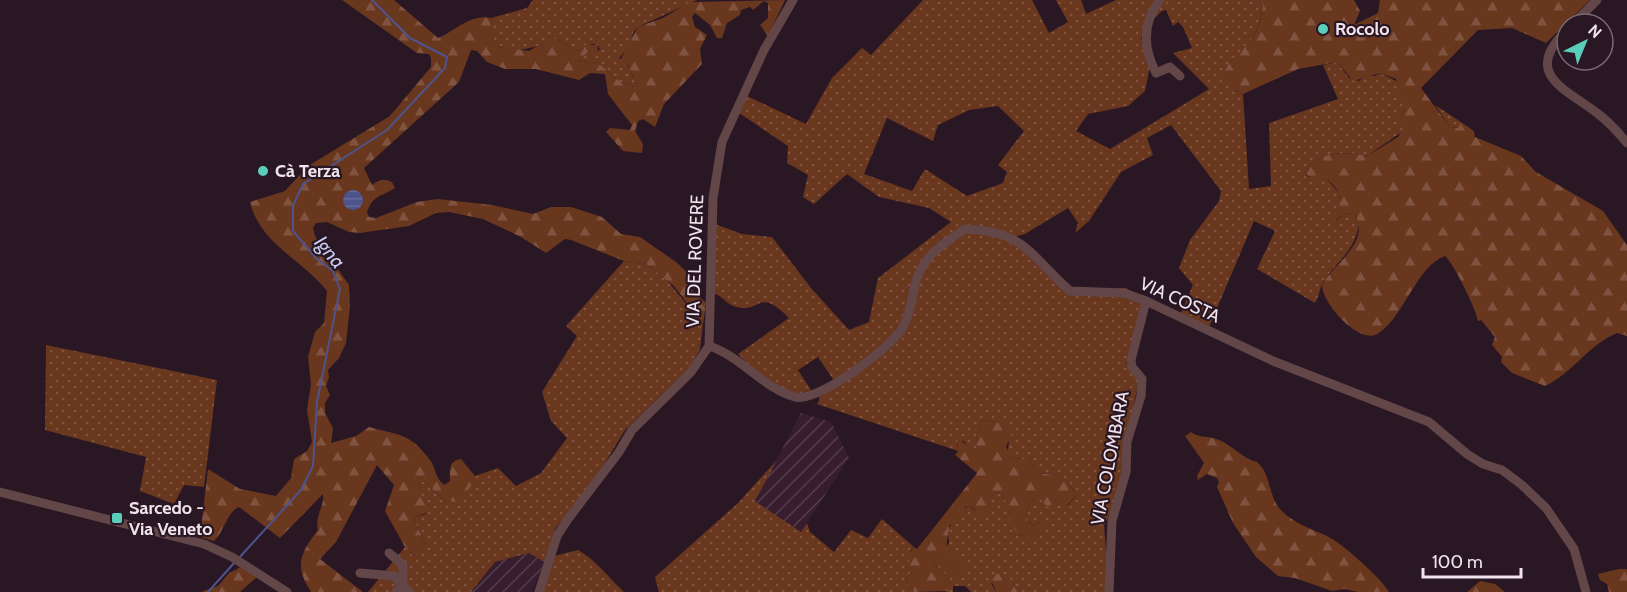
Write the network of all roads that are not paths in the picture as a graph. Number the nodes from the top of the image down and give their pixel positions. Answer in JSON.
{"nodes":[{"id":1,"x":793,"y":0,"type":"edge"},
{"id":2,"x":1160,"y":0,"type":"edge"},
{"id":3,"x":1597,"y":0,"type":"edge"},
{"id":4,"x":1585,"y":12,"type":"edge"},
{"id":5,"x":1555,"y":45,"type":"edge"},
{"id":6,"x":1180,"y":76,"type":"dead end"},
{"id":7,"x":1627,"y":143,"type":"edge"},
{"id":8,"x":1146,"y":301,"type":"junction"},
{"id":9,"x":709,"y":346,"type":"junction"},
{"id":10,"x":0,"y":492,"type":"edge"},
{"id":11,"x":389,"y":553,"type":"dead end"},
{"id":12,"x":360,"y":573,"type":"dead end"},
{"id":13,"x":406,"y":588,"type":"edge"},
{"id":14,"x":286,"y":592,"type":"edge"},
{"id":15,"x":396,"y":592,"type":"edge"},
{"id":16,"x":539,"y":592,"type":"edge"},
{"id":17,"x":1108,"y":592,"type":"edge"},
{"id":18,"x":1586,"y":592,"type":"edge"}],
"edges":[{"from":1,"to":9,"type":"street","name":"VIA DEL ROVERE"},
{"from":2,"to":6,"type":"street"},
{"from":3,"to":4,"type":"street"},
{"from":5,"to":7,"type":"street"},
{"from":8,"to":9,"type":"street","name":"VIA COSTA"},
{"from":8,"to":17,"type":"street","name":"VIA COLOMBARA"},
{"from":8,"to":18,"type":"street","name":"VIA COSTA"},
{"from":9,"to":16,"type":"street","name":"VIA DEL ROVERE"},
{"from":10,"to":14,"type":"street"},
{"from":11,"to":13,"type":"street"},
{"from":12,"to":13,"type":"street"},
{"from":13,"to":15,"type":"street"}]}
